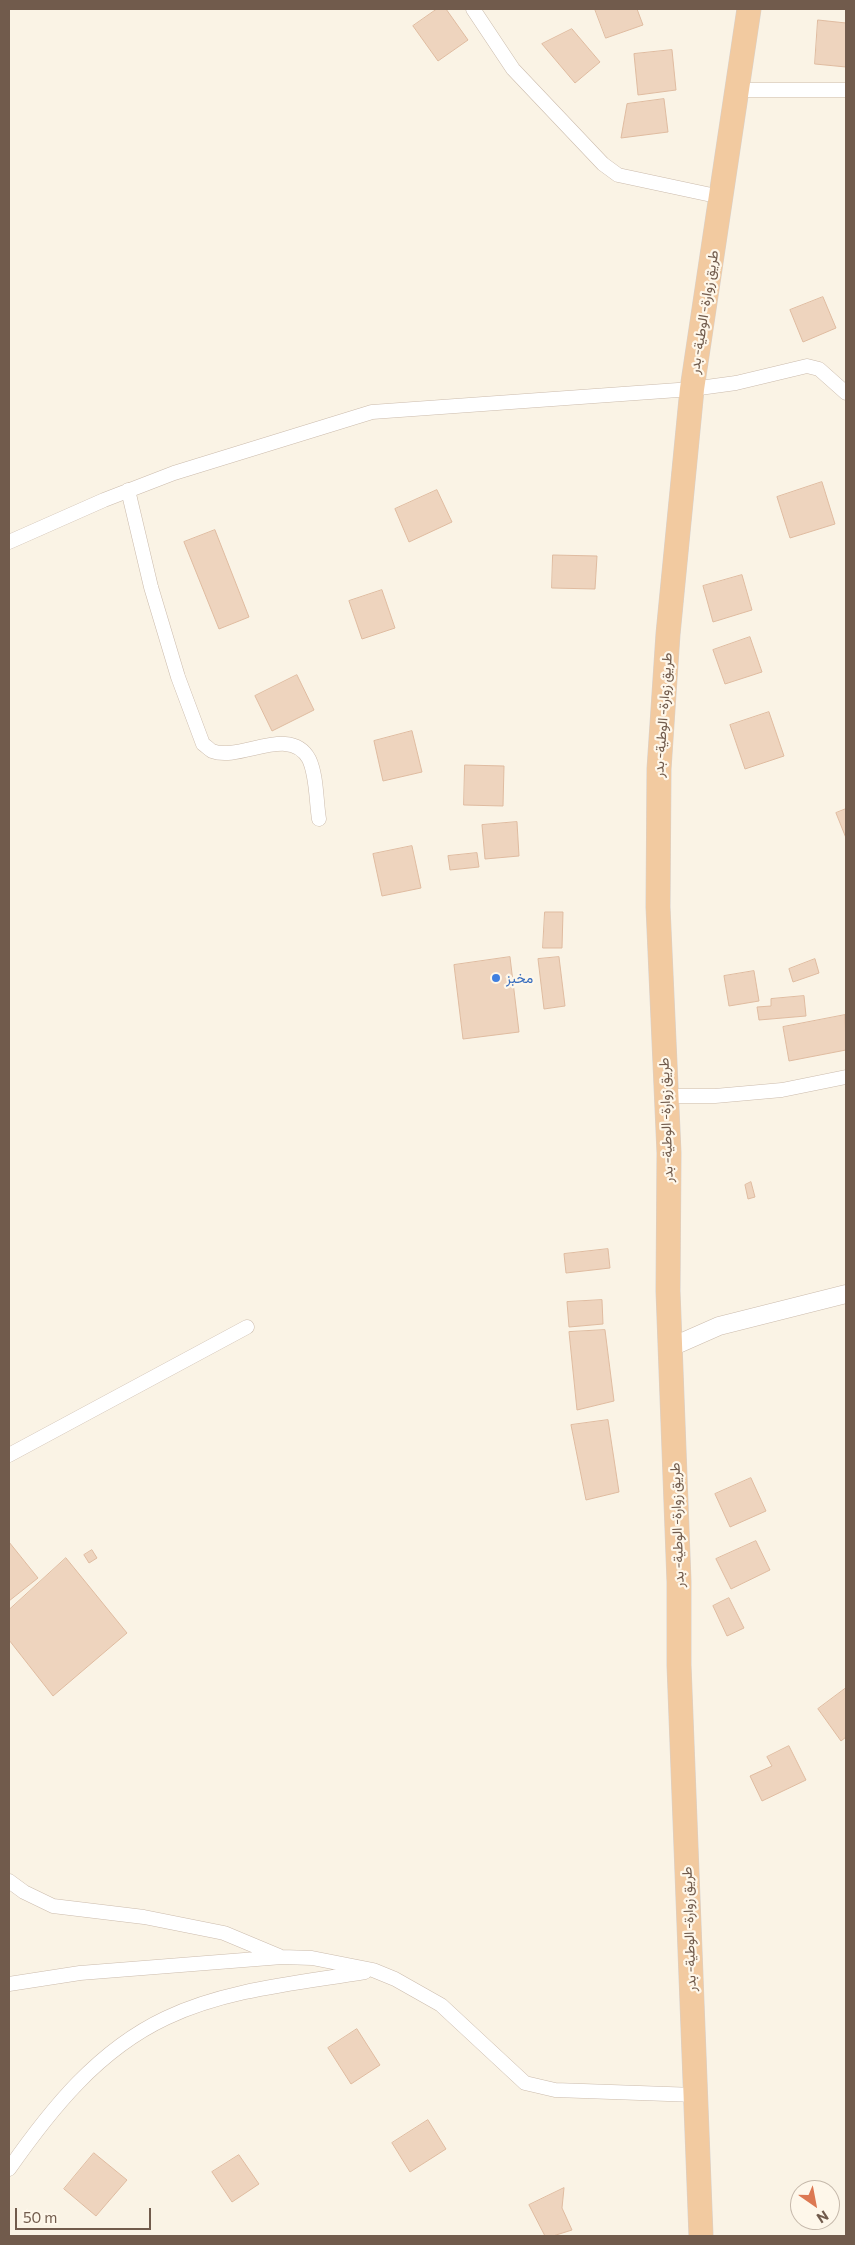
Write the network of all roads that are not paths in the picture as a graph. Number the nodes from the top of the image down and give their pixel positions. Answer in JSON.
{"nodes":[{"id":1,"x":473,"y":9,"type":"edge"},
{"id":2,"x":749,"y":9,"type":"edge"},
{"id":3,"x":736,"y":90,"type":"junction"},
{"id":4,"x":846,"y":90,"type":"edge"},
{"id":5,"x":721,"y":197,"type":"junction"},
{"id":6,"x":692,"y":389,"type":"junction"},
{"id":7,"x":846,"y":393,"type":"edge"},
{"id":8,"x":128,"y":490,"type":"junction"},
{"id":9,"x":9,"y":542,"type":"edge"},
{"id":10,"x":319,"y":819,"type":"dead end"},
{"id":11,"x":846,"y":1077,"type":"edge"},
{"id":12,"x":667,"y":1096,"type":"junction"},
{"id":13,"x":846,"y":1294,"type":"edge"},
{"id":14,"x":247,"y":1327,"type":"dead end"},
{"id":15,"x":669,"y":1348,"type":"junction"},
{"id":16,"x":9,"y":1455,"type":"edge"},
{"id":17,"x":9,"y":1881,"type":"edge"},
{"id":18,"x":282,"y":1957,"type":"junction"},
{"id":19,"x":374,"y":1970,"type":"junction"},
{"id":20,"x":9,"y":1984,"type":"edge"},
{"id":21,"x":696,"y":2095,"type":"junction"},
{"id":22,"x":9,"y":2170,"type":"edge"},
{"id":23,"x":701,"y":2236,"type":"edge"}],
"edges":[{"from":1,"to":5,"type":"street"},
{"from":2,"to":3,"type":"highway","name":"طريق زوارة- الوطية- بدر"},
{"from":3,"to":4,"type":"street"},
{"from":3,"to":5,"type":"highway","name":"طريق زوارة- الوطية- بدر"},
{"from":5,"to":6,"type":"highway","name":"طريق زوارة- الوطية- بدر"},
{"from":6,"to":7,"type":"street"},
{"from":6,"to":8,"type":"street"},
{"from":6,"to":12,"type":"highway","name":"طريق زوارة- الوطية- بدر"},
{"from":8,"to":9,"type":"street"},
{"from":8,"to":10,"type":"street"},
{"from":11,"to":12,"type":"street"},
{"from":12,"to":15,"type":"highway","name":"طريق زوارة- الوطية- بدر"},
{"from":13,"to":15,"type":"street"},
{"from":14,"to":16,"type":"street"},
{"from":15,"to":21,"type":"highway","name":"طريق زوارة- الوطية- بدر"},
{"from":17,"to":18,"type":"street"},
{"from":18,"to":19,"type":"street"},
{"from":18,"to":20,"type":"street"},
{"from":19,"to":21,"type":"street"},
{"from":19,"to":22,"type":"street"},
{"from":21,"to":23,"type":"highway","name":"طريق زوارة- الوطية- بدر"}]}
